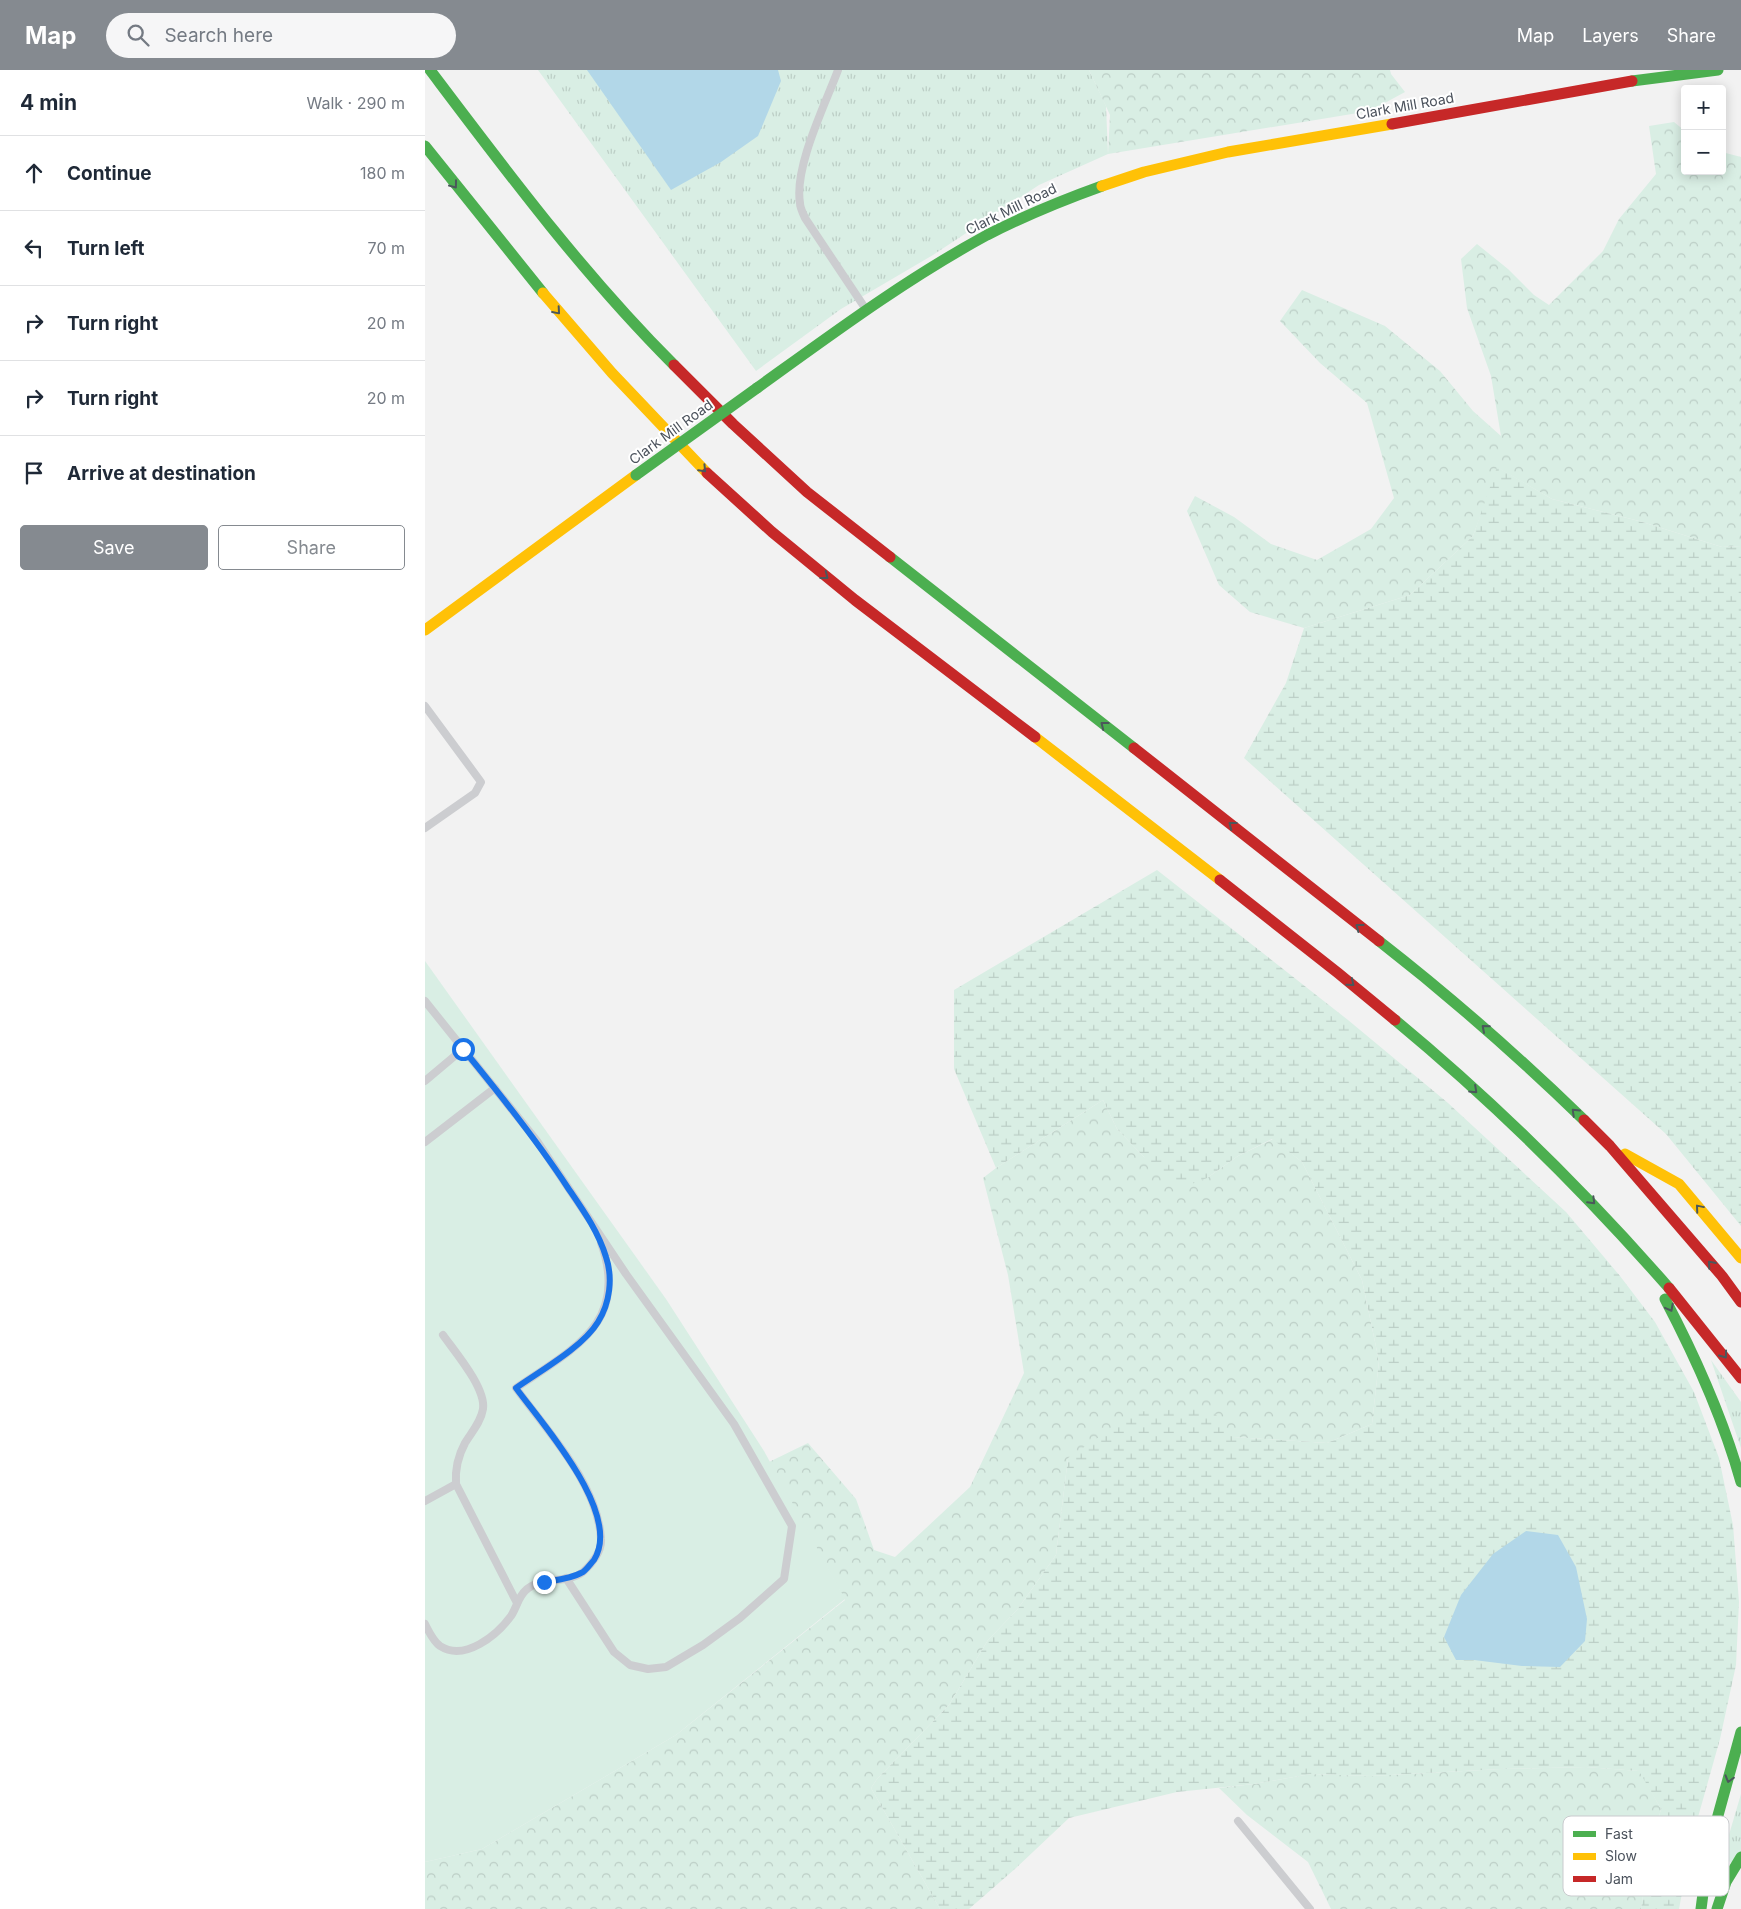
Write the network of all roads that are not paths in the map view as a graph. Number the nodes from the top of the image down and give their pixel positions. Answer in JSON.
{"nodes":[{"id":1,"x":430,"y":70,"type":"edge"},
{"id":2,"x":838,"y":70,"type":"edge"},
{"id":3,"x":1718,"y":70,"type":"edge"},
{"id":4,"x":425,"y":146,"type":"edge"},
{"id":5,"x":866,"y":309,"type":"junction"},
{"id":6,"x":425,"y":630,"type":"edge"},
{"id":7,"x":425,"y":706,"type":"edge"},
{"id":8,"x":425,"y":828,"type":"edge"},
{"id":9,"x":425,"y":1001,"type":"edge"},
{"id":10,"x":463,"y":1049,"type":"junction"},
{"id":11,"x":425,"y":1081,"type":"edge"},
{"id":12,"x":495,"y":1088,"type":"junction"},
{"id":13,"x":425,"y":1142,"type":"edge"},
{"id":14,"x":1610,"y":1146,"type":"junction"},
{"id":15,"x":597,"y":1231,"type":"junction"},
{"id":16,"x":1625,"y":1237,"type":"junction"},
{"id":17,"x":1741,"y":1258,"type":"edge"},
{"id":18,"x":1741,"y":1302,"type":"edge"},
{"id":19,"x":443,"y":1335,"type":"dead end"},
{"id":20,"x":1741,"y":1378,"type":"edge"},
{"id":21,"x":1741,"y":1482,"type":"edge"},
{"id":22,"x":456,"y":1484,"type":"junction"},
{"id":23,"x":425,"y":1501,"type":"edge"},
{"id":24,"x":565,"y":1578,"type":"junction"},
{"id":25,"x":517,"y":1603,"type":"junction"},
{"id":26,"x":425,"y":1624,"type":"edge"},
{"id":27,"x":1741,"y":1732,"type":"edge"},
{"id":28,"x":1718,"y":1816,"type":"edge"},
{"id":29,"x":1238,"y":1821,"type":"dead end"},
{"id":30,"x":1741,"y":1857,"type":"edge"},
{"id":31,"x":1729,"y":1875,"type":"edge"},
{"id":32,"x":1703,"y":1896,"type":"edge"},
{"id":33,"x":1719,"y":1896,"type":"edge"},
{"id":34,"x":1310,"y":1909,"type":"edge"},
{"id":35,"x":1701,"y":1909,"type":"edge"},
{"id":36,"x":1717,"y":1909,"type":"edge"}],
"edges":[{"from":14,"to":1,"type":"main road","one_way":true},
{"from":2,"to":5,"type":"lane"},
{"from":3,"to":5,"type":"main road","name":"Clark Mill Road"},
{"from":4,"to":16,"type":"main road","one_way":true},
{"from":5,"to":6,"type":"main road","name":"Clark Mill Road","bridge":true},
{"from":7,"to":8,"type":"lane"},
{"from":9,"to":10,"type":"lane"},
{"from":10,"to":11,"type":"lane"},
{"from":10,"to":12,"type":"lane"},
{"from":12,"to":13,"type":"lane"},
{"from":12,"to":15,"type":"lane"},
{"from":17,"to":14,"type":"main road","one_way":true},
{"from":18,"to":14,"type":"main road","one_way":true},
{"from":15,"to":24,"type":"lane"},
{"from":15,"to":24,"type":"lane"},
{"from":16,"to":20,"type":"main road","one_way":true},
{"from":16,"to":21,"type":"main road","one_way":true},
{"from":19,"to":22,"type":"lane"},
{"from":22,"to":23,"type":"lane"},
{"from":22,"to":25,"type":"lane"},
{"from":24,"to":25,"type":"lane"},
{"from":25,"to":26,"type":"lane"},
{"from":27,"to":28,"type":"main road","one_way":true},
{"from":29,"to":34,"type":"lane"},
{"from":30,"to":31,"type":"main road"},
{"from":32,"to":35,"type":"main road","one_way":true},
{"from":33,"to":36,"type":"main road"}]}
